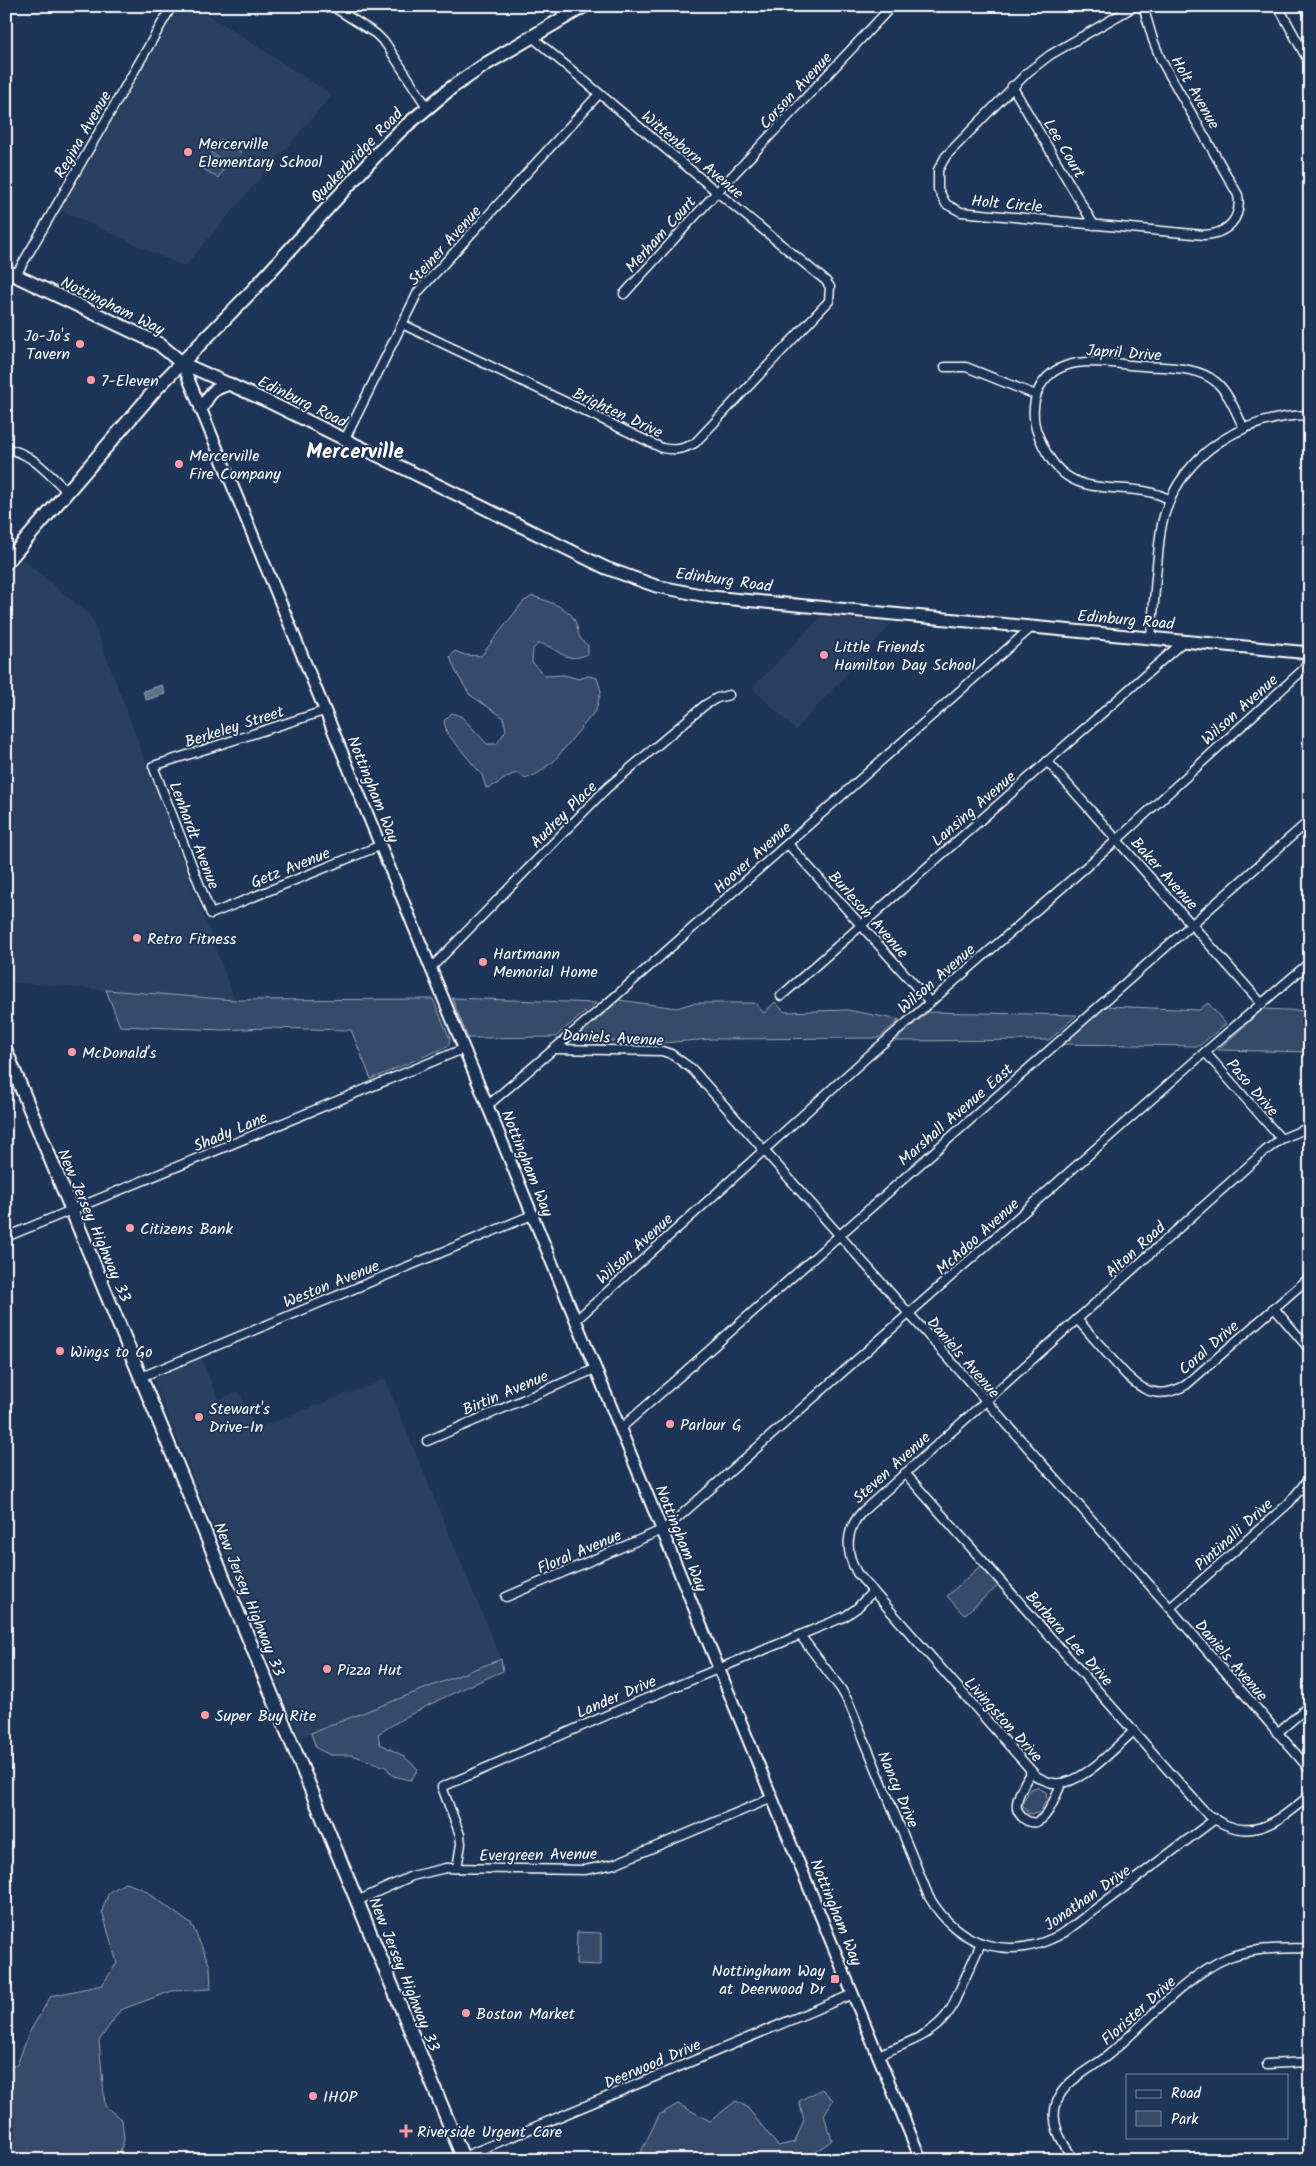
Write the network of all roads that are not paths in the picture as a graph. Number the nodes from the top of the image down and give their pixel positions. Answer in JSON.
{"nodes":[{"id":1,"x":172,"y":6,"type":"edge"},
{"id":2,"x":332,"y":6,"type":"edge"},
{"id":3,"x":558,"y":6,"type":"edge"},
{"id":4,"x":584,"y":6,"type":"edge"},
{"id":5,"x":892,"y":6,"type":"edge"},
{"id":6,"x":1135,"y":6,"type":"edge"},
{"id":7,"x":1143,"y":6,"type":"edge"},
{"id":8,"x":1278,"y":6,"type":"edge"},
{"id":9,"x":565,"y":18,"type":"junction"},
{"id":10,"x":532,"y":37,"type":"junction"},
{"id":11,"x":1310,"y":64,"type":"edge"},
{"id":12,"x":1012,"y":86,"type":"junction"},
{"id":13,"x":599,"y":94,"type":"junction"},
{"id":14,"x":427,"y":107,"type":"junction"},
{"id":15,"x":1235,"y":188,"type":"joint"},
{"id":16,"x":717,"y":192,"type":"junction"},
{"id":17,"x":1094,"y":225,"type":"junction"},
{"id":18,"x":11,"y":273,"type":"edge"},
{"id":19,"x":624,"y":294,"type":"dead end"},
{"id":20,"x":831,"y":294,"type":"joint"},
{"id":21,"x":402,"y":324,"type":"junction"},
{"id":22,"x":182,"y":363,"type":"junction"},
{"id":23,"x":945,"y":367,"type":"dead end"},
{"id":24,"x":230,"y":384,"type":"junction"},
{"id":25,"x":1036,"y":395,"type":"junction"},
{"id":26,"x":201,"y":410,"type":"junction"},
{"id":27,"x":1310,"y":415,"type":"edge"},
{"id":28,"x":1244,"y":428,"type":"junction"},
{"id":29,"x":345,"y":439,"type":"junction"},
{"id":30,"x":6,"y":449,"type":"edge"},
{"id":31,"x":68,"y":492,"type":"junction"},
{"id":32,"x":1170,"y":500,"type":"junction"},
{"id":33,"x":6,"y":563,"type":"edge"},
{"id":34,"x":1033,"y":626,"type":"junction"},
{"id":35,"x":1151,"y":638,"type":"junction"},
{"id":36,"x":1184,"y":640,"type":"junction"},
{"id":37,"x":1310,"y":653,"type":"edge"},
{"id":38,"x":729,"y":695,"type":"dead end"},
{"id":39,"x":324,"y":711,"type":"junction"},
{"id":40,"x":1047,"y":761,"type":"junction"},
{"id":41,"x":153,"y":766,"type":"joint"},
{"id":42,"x":1310,"y":820,"type":"edge"},
{"id":43,"x":1117,"y":840,"type":"junction"},
{"id":44,"x":788,"y":844,"type":"junction"},
{"id":45,"x":379,"y":846,"type":"junction"},
{"id":46,"x":211,"y":914,"type":"joint"},
{"id":47,"x":861,"y":925,"type":"junction"},
{"id":48,"x":1192,"y":925,"type":"junction"},
{"id":49,"x":1310,"y":962,"type":"edge"},
{"id":50,"x":430,"y":969,"type":"junction"},
{"id":51,"x":780,"y":996,"type":"dead end"},
{"id":52,"x":930,"y":1002,"type":"junction"},
{"id":53,"x":1262,"y":1004,"type":"junction"},
{"id":54,"x":554,"y":1048,"type":"junction"},
{"id":55,"x":463,"y":1049,"type":"junction"},
{"id":56,"x":6,"y":1052,"type":"edge"},
{"id":57,"x":1205,"y":1052,"type":"junction"},
{"id":58,"x":487,"y":1106,"type":"junction"},
{"id":59,"x":1310,"y":1127,"type":"edge"},
{"id":60,"x":1281,"y":1139,"type":"junction"},
{"id":61,"x":763,"y":1150,"type":"junction"},
{"id":62,"x":72,"y":1210,"type":"junction"},
{"id":63,"x":532,"y":1215,"type":"junction"},
{"id":64,"x":839,"y":1235,"type":"junction"},
{"id":65,"x":6,"y":1237,"type":"edge"},
{"id":66,"x":1310,"y":1277,"type":"edge"},
{"id":67,"x":1274,"y":1308,"type":"junction"},
{"id":68,"x":909,"y":1315,"type":"junction"},
{"id":69,"x":1077,"y":1319,"type":"junction"},
{"id":70,"x":575,"y":1321,"type":"junction"},
{"id":71,"x":1310,"y":1350,"type":"edge"},
{"id":72,"x":595,"y":1369,"type":"junction"},
{"id":73,"x":141,"y":1377,"type":"junction"},
{"id":74,"x":984,"y":1401,"type":"junction"},
{"id":75,"x":620,"y":1429,"type":"junction"},
{"id":76,"x":427,"y":1441,"type":"dead end"},
{"id":77,"x":905,"y":1473,"type":"junction"},
{"id":78,"x":1310,"y":1477,"type":"edge"},
{"id":79,"x":662,"y":1530,"type":"junction"},
{"id":80,"x":874,"y":1591,"type":"junction"},
{"id":81,"x":506,"y":1596,"type":"dead end"},
{"id":82,"x":1170,"y":1608,"type":"junction"},
{"id":83,"x":800,"y":1635,"type":"junction"},
{"id":84,"x":718,"y":1668,"type":"junction"},
{"id":85,"x":1310,"y":1705,"type":"edge"},
{"id":86,"x":1134,"y":1731,"type":"junction"},
{"id":87,"x":1277,"y":1733,"type":"junction"},
{"id":88,"x":1310,"y":1770,"type":"edge"},
{"id":89,"x":1031,"y":1771,"type":"junction"},
{"id":90,"x":1061,"y":1784,"type":"junction"},
{"id":91,"x":1310,"y":1795,"type":"edge"},
{"id":92,"x":772,"y":1798,"type":"junction"},
{"id":93,"x":1215,"y":1819,"type":"junction"},
{"id":94,"x":457,"y":1868,"type":"junction"},
{"id":95,"x":357,"y":1901,"type":"junction"},
{"id":96,"x":981,"y":1943,"type":"junction"},
{"id":97,"x":1310,"y":1948,"type":"edge"},
{"id":98,"x":853,"y":1994,"type":"junction"},
{"id":99,"x":878,"y":2055,"type":"junction"},
{"id":100,"x":1310,"y":2062,"type":"edge"},
{"id":101,"x":1267,"y":2064,"type":"dead end"},
{"id":102,"x":463,"y":2159,"type":"edge"},
{"id":103,"x":921,"y":2160,"type":"edge"},
{"id":104,"x":1074,"y":2160,"type":"edge"}],
"edges":[{"from":1,"to":18,"type":"street","name":"Regina Avenue"},
{"from":2,"to":14,"type":"street"},
{"from":3,"to":9,"type":"street"},
{"from":4,"to":9,"type":"main road","name":"Quakerbridge Road"},
{"from":5,"to":16,"type":"street","name":"Corson Avenue"},
{"from":6,"to":12,"type":"street","name":"Holt Circle"},
{"from":7,"to":15,"type":"street","name":"Holt Avenue"},
{"from":8,"to":11,"type":"street"},
{"from":9,"to":10,"type":"main road","name":"Quakerbridge Road"},
{"from":10,"to":13,"type":"street","name":"Wittenborn Avenue"},
{"from":10,"to":14,"type":"main road","name":"Quakerbridge Road"},
{"from":12,"to":17,"type":"street","name":"Lee Court"},
{"from":12,"to":17,"type":"street","name":"Holt Circle"},
{"from":13,"to":16,"type":"street","name":"Wittenborn Avenue"},
{"from":13,"to":21,"type":"street","name":"Steiner Avenue"},
{"from":14,"to":22,"type":"main road","name":"Quakerbridge Road"},
{"from":15,"to":17,"type":"street","name":"Holt Circle"},
{"from":16,"to":19,"type":"street","name":"Merham Court"},
{"from":16,"to":20,"type":"street","name":"Wittenborn Avenue"},
{"from":18,"to":22,"type":"main road","name":"Nottingham Way"},
{"from":20,"to":21,"type":"street","name":"Brighten Drive"},
{"from":21,"to":29,"type":"street","name":"Steiner Avenue"},
{"from":22,"to":24,"type":"main road","name":"Edinburg Road"},
{"from":22,"to":26,"type":"street","name":"Nottingham Way"},
{"from":22,"to":31,"type":"main road","name":"Quakerbridge Road"},
{"from":23,"to":25,"type":"street"},
{"from":24,"to":26,"type":"main road"},
{"from":24,"to":29,"type":"main road","name":"Edinburg Road"},
{"from":25,"to":28,"type":"street","name":"Japril Drive"},
{"from":25,"to":32,"type":"street"},
{"from":26,"to":39,"type":"street","name":"Nottingham Way"},
{"from":27,"to":28,"type":"street"},
{"from":28,"to":32,"type":"street"},
{"from":29,"to":34,"type":"main road","name":"Edinburg Road"},
{"from":30,"to":31,"type":"street"},
{"from":31,"to":33,"type":"main road","name":"Quakerbridge Road"},
{"from":32,"to":35,"type":"street"},
{"from":34,"to":35,"type":"main road","name":"Edinburg Road"},
{"from":34,"to":44,"type":"street","name":"Hoover Avenue"},
{"from":35,"to":36,"type":"main road","name":"Edinburg Road"},
{"from":36,"to":37,"type":"main road","name":"Edinburg Road"},
{"from":36,"to":40,"type":"street","name":"Lansing Avenue"},
{"from":37,"to":43,"type":"street","name":"Wilson Avenue"},
{"from":38,"to":50,"type":"street","name":"Audrey Place"},
{"from":39,"to":41,"type":"street","name":"Berkeley Street"},
{"from":39,"to":45,"type":"street","name":"Nottingham Way"},
{"from":40,"to":43,"type":"street","name":"Baker Avenue"},
{"from":40,"to":47,"type":"street","name":"Lansing Avenue"},
{"from":41,"to":46,"type":"street","name":"Lenhardt Avenue"},
{"from":42,"to":48,"type":"street","name":"Marshall Avenue East"},
{"from":43,"to":48,"type":"street","name":"Baker Avenue"},
{"from":43,"to":52,"type":"street","name":"Wilson Avenue"},
{"from":44,"to":47,"type":"street","name":"Burleson Avenue"},
{"from":44,"to":54,"type":"street","name":"Hoover Avenue"},
{"from":45,"to":46,"type":"street","name":"Getz Avenue"},
{"from":45,"to":50,"type":"street","name":"Nottingham Way"},
{"from":47,"to":51,"type":"street","name":"Lansing Avenue"},
{"from":47,"to":52,"type":"street","name":"Burleson Avenue"},
{"from":48,"to":53,"type":"street","name":"Baker Avenue"},
{"from":48,"to":64,"type":"street","name":"Marshall Avenue East"},
{"from":49,"to":53,"type":"street","name":"McAdoo Avenue"},
{"from":50,"to":55,"type":"street","name":"Nottingham Way"},
{"from":52,"to":61,"type":"street","name":"Wilson Avenue"},
{"from":53,"to":57,"type":"street","name":"McAdoo Avenue"},
{"from":54,"to":58,"type":"street","name":"Hoover Avenue"},
{"from":54,"to":61,"type":"street","name":"Daniels Avenue"},
{"from":55,"to":58,"type":"street","name":"Nottingham Way"},
{"from":55,"to":62,"type":"street","name":"Shady Lane"},
{"from":56,"to":62,"type":"main road","name":"New Jersey Highway 33"},
{"from":57,"to":60,"type":"street","name":"Paso Drive"},
{"from":57,"to":68,"type":"street","name":"McAdoo Avenue"},
{"from":58,"to":63,"type":"street","name":"Nottingham Way"},
{"from":59,"to":60,"type":"street","name":"Alton Road"},
{"from":60,"to":69,"type":"street","name":"Alton Road"},
{"from":61,"to":64,"type":"street","name":"Daniels Avenue"},
{"from":61,"to":70,"type":"street","name":"Wilson Avenue"},
{"from":62,"to":65,"type":"street","name":"Shady Lane"},
{"from":62,"to":73,"type":"main road","name":"New Jersey Highway 33"},
{"from":63,"to":70,"type":"street","name":"Nottingham Way"},
{"from":63,"to":73,"type":"street","name":"Weston Avenue"},
{"from":64,"to":68,"type":"street","name":"Daniels Avenue"},
{"from":64,"to":75,"type":"street","name":"Marshall Avenue East"},
{"from":66,"to":67,"type":"street","name":"Coral Drive"},
{"from":67,"to":69,"type":"street","name":"Coral Drive"},
{"from":67,"to":71,"type":"street"},
{"from":68,"to":74,"type":"street","name":"Daniels Avenue"},
{"from":68,"to":79,"type":"street","name":"McAdoo Avenue"},
{"from":69,"to":74,"type":"street","name":"Alton Road"},
{"from":70,"to":72,"type":"street","name":"Nottingham Way"},
{"from":72,"to":75,"type":"street","name":"Nottingham Way"},
{"from":72,"to":76,"type":"street","name":"Birtin Avenue"},
{"from":73,"to":95,"type":"main road","name":"New Jersey Highway 33"},
{"from":74,"to":77,"type":"street","name":"Steven Avenue"},
{"from":74,"to":82,"type":"street","name":"Daniels Avenue"},
{"from":75,"to":79,"type":"street","name":"Nottingham Way"},
{"from":77,"to":80,"type":"street","name":"Steven Avenue"},
{"from":77,"to":86,"type":"street","name":"Barbara Lee Drive"},
{"from":78,"to":82,"type":"street","name":"Pintinalli Drive"},
{"from":79,"to":81,"type":"street","name":"Floral Avenue"},
{"from":79,"to":84,"type":"street","name":"Nottingham Way"},
{"from":80,"to":83,"type":"street","name":"Lander Drive"},
{"from":80,"to":89,"type":"street","name":"Livingston Drive"},
{"from":82,"to":87,"type":"street","name":"Daniels Avenue"},
{"from":83,"to":84,"type":"street","name":"Lander Drive"},
{"from":83,"to":96,"type":"street","name":"Nancy Drive"},
{"from":84,"to":92,"type":"street","name":"Nottingham Way"},
{"from":84,"to":94,"type":"street","name":"Lander Drive"},
{"from":85,"to":87,"type":"street"},
{"from":86,"to":90,"type":"street"},
{"from":86,"to":93,"type":"street","name":"Barbara Lee Drive"},
{"from":87,"to":88,"type":"street","name":"Daniels Avenue"},
{"from":89,"to":90,"type":"street","name":"Livingston Drive"},
{"from":89,"to":90,"type":"street"},
{"from":91,"to":93,"type":"street"},
{"from":92,"to":94,"type":"street","name":"Evergreen Avenue"},
{"from":92,"to":98,"type":"street","name":"Nottingham Way"},
{"from":93,"to":96,"type":"street","name":"Jonathan Drive"},
{"from":94,"to":95,"type":"street","name":"Evergreen Avenue"},
{"from":95,"to":102,"type":"main road","name":"New Jersey Highway 33"},
{"from":96,"to":99,"type":"street"},
{"from":97,"to":104,"type":"street","name":"Florister Drive"},
{"from":98,"to":99,"type":"street","name":"Nottingham Way"},
{"from":98,"to":102,"type":"street","name":"Deerwood Drive"},
{"from":99,"to":103,"type":"street","name":"Nottingham Way"},
{"from":100,"to":101,"type":"street"}]}
